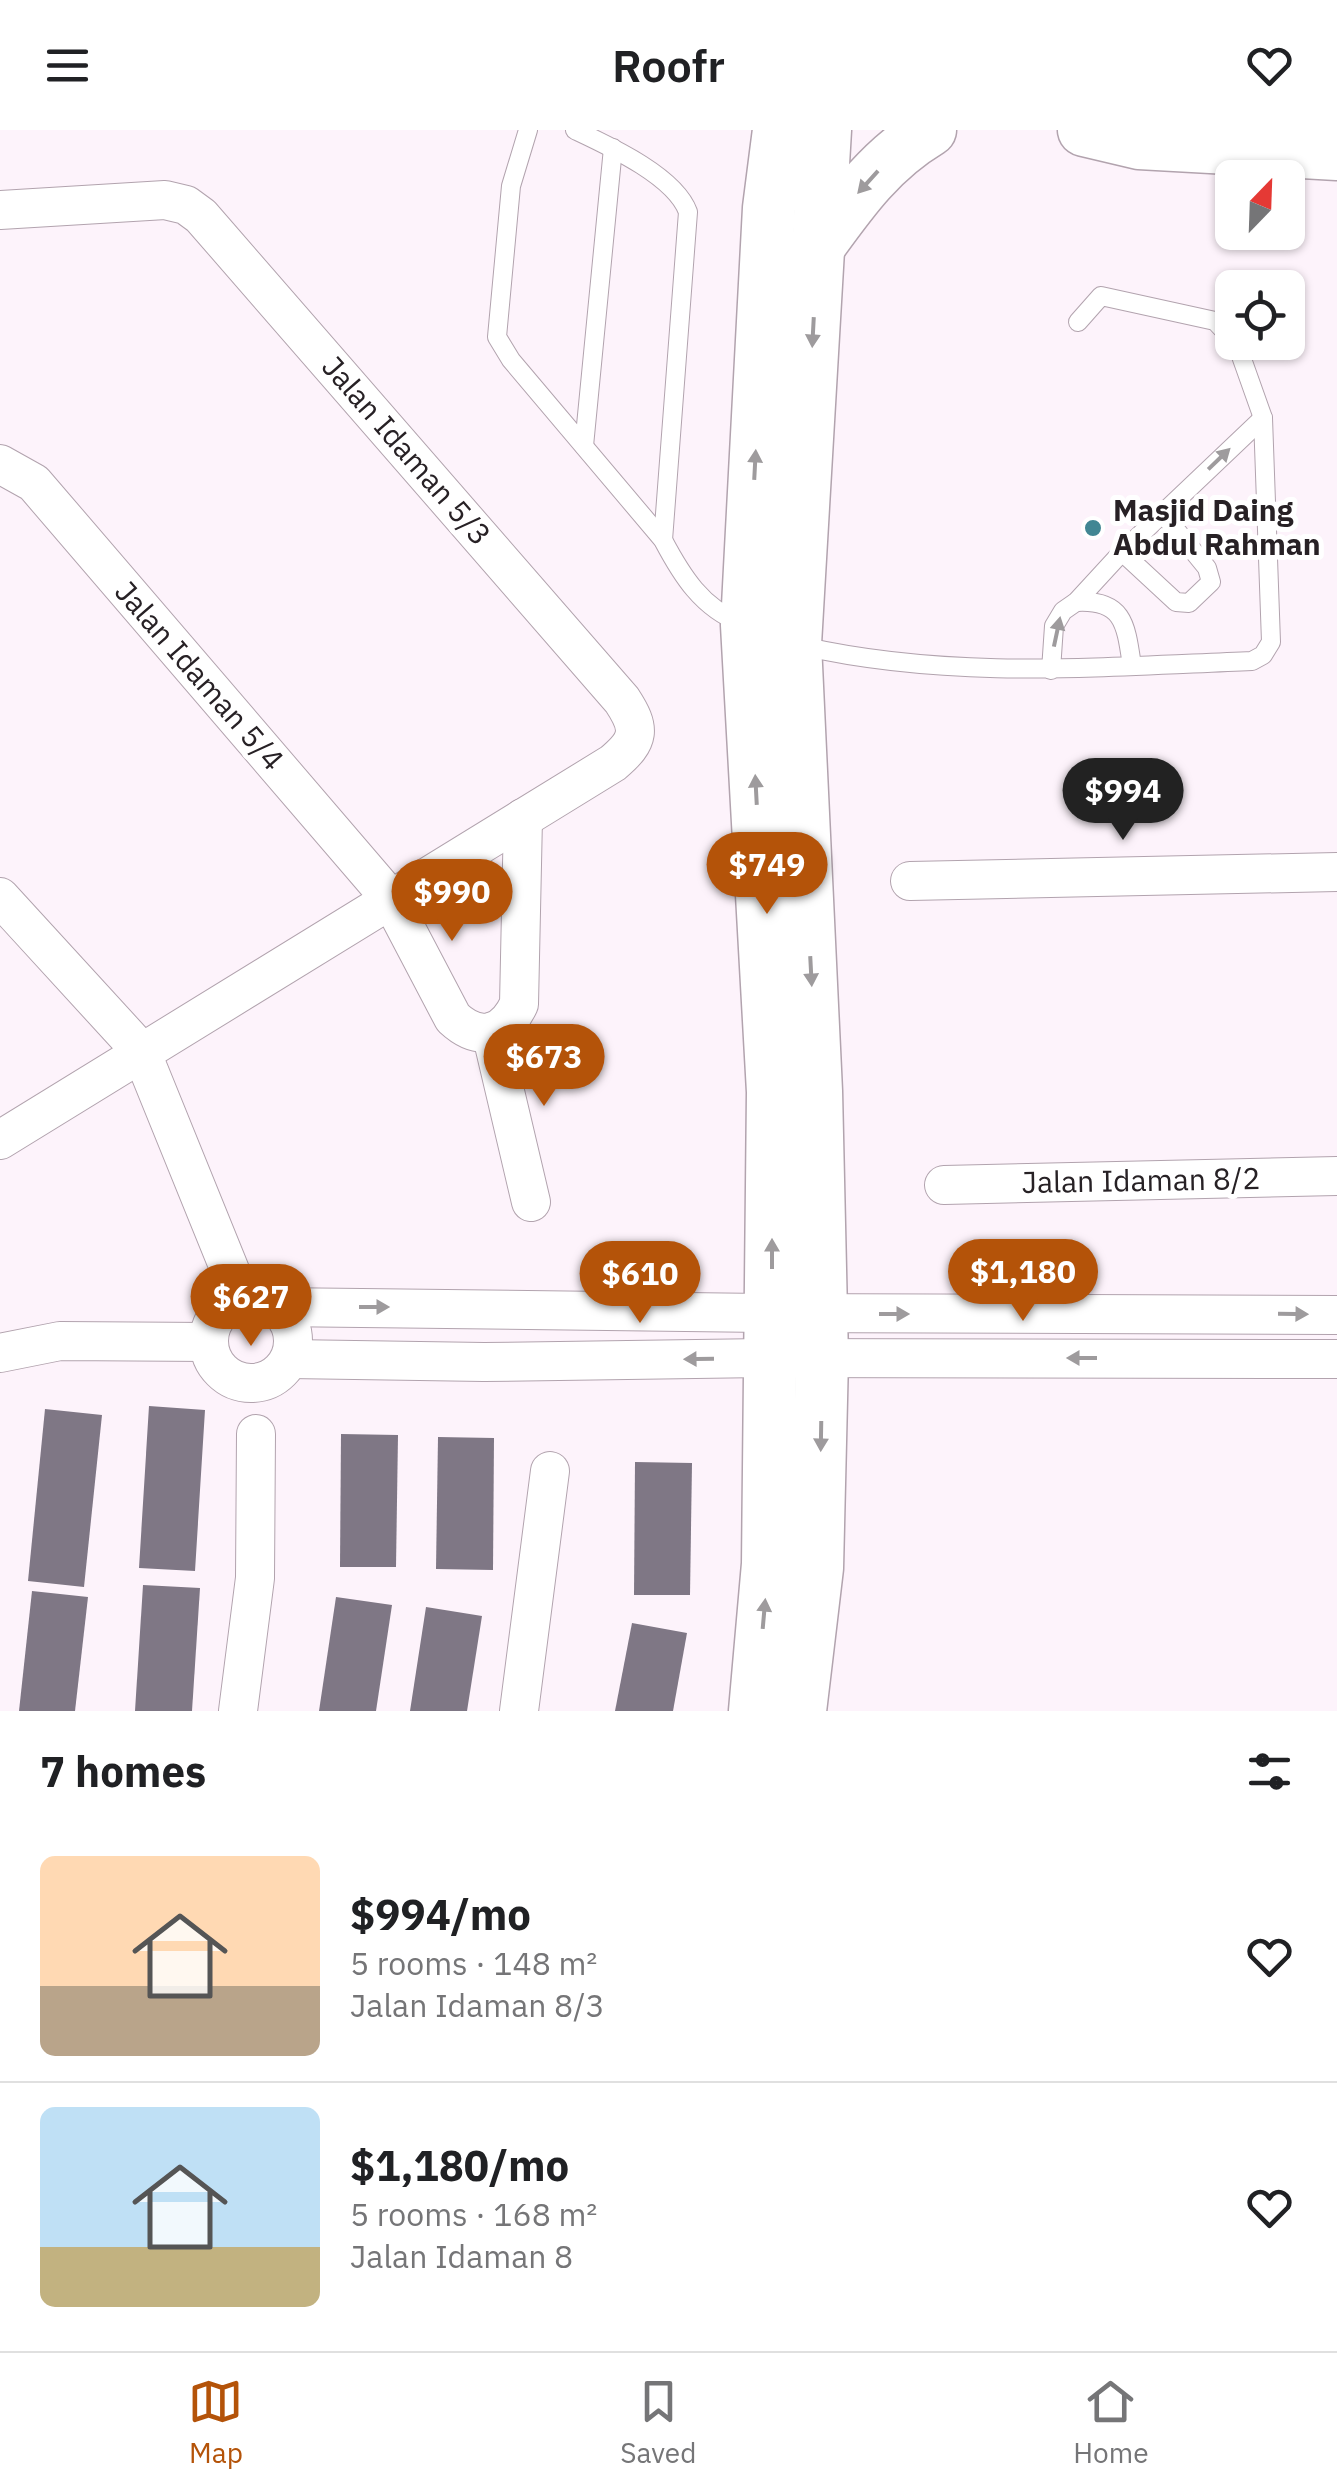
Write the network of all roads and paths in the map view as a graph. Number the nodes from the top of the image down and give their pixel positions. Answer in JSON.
{"nodes":[{"id":1,"x":528,"y":130,"type":"edge"},
{"id":2,"x":575,"y":130,"type":"edge"},
{"id":3,"x":743,"y":130,"type":"edge"},
{"id":4,"x":779,"y":130,"type":"edge"},
{"id":5,"x":825,"y":130,"type":"edge"},
{"id":6,"x":930,"y":130,"type":"edge"},
{"id":7,"x":1084,"y":130,"type":"edge"},
{"id":8,"x":613,"y":148,"type":"junction"},
{"id":9,"x":1337,"y":154,"type":"edge"},
{"id":10,"x":769,"y":208,"type":"junction"},
{"id":11,"x":0,"y":210,"type":"edge"},
{"id":12,"x":818,"y":247,"type":"junction"},
{"id":13,"x":1215,"y":321,"type":"edge"},
{"id":14,"x":1078,"y":322,"type":"dead end"},
{"id":15,"x":1241,"y":360,"type":"edge"},
{"id":16,"x":1262,"y":418,"type":"junction"},
{"id":17,"x":584,"y":446,"type":"junction"},
{"id":18,"x":0,"y":464,"type":"edge"},
{"id":19,"x":1162,"y":514,"type":"junction"},
{"id":20,"x":663,"y":540,"type":"junction"},
{"id":21,"x":1122,"y":552,"type":"junction"},
{"id":22,"x":1076,"y":602,"type":"junction"},
{"id":23,"x":747,"y":625,"type":"junction"},
{"id":24,"x":795,"y":644,"type":"junction"},
{"id":25,"x":1132,"y":666,"type":"junction"},
{"id":26,"x":1051,"y":670,"type":"junction"},
{"id":27,"x":523,"y":818,"type":"junction"},
{"id":28,"x":1337,"y":872,"type":"edge"},
{"id":29,"x":910,"y":881,"type":"dead end"},
{"id":30,"x":0,"y":897,"type":"edge"},
{"id":31,"x":390,"y":898,"type":"junction"},
{"id":32,"x":491,"y":1032,"type":"junction"},
{"id":33,"x":141,"y":1052,"type":"junction"},
{"id":34,"x":0,"y":1140,"type":"edge"},
{"id":35,"x":1337,"y":1176,"type":"edge"},
{"id":36,"x":944,"y":1185,"type":"dead end"},
{"id":37,"x":531,"y":1202,"type":"dead end"},
{"id":38,"x":259,"y":1303,"type":"junction"},
{"id":39,"x":1135,"y":1315,"type":"junction"},
{"id":40,"x":1337,"y":1315,"type":"edge"},
{"id":41,"x":797,"y":1335,"type":"junction"},
{"id":42,"x":208,"y":1342,"type":"junction"},
{"id":43,"x":0,"y":1354,"type":"edge"},
{"id":44,"x":1139,"y":1358,"type":"junction"},
{"id":45,"x":290,"y":1359,"type":"junction"},
{"id":46,"x":1337,"y":1359,"type":"edge"},
{"id":47,"x":256,"y":1434,"type":"dead end"},
{"id":48,"x":550,"y":1471,"type":"dead end"},
{"id":49,"x":238,"y":1711,"type":"edge"},
{"id":50,"x":519,"y":1711,"type":"edge"},
{"id":51,"x":755,"y":1711,"type":"edge"},
{"id":52,"x":800,"y":1711,"type":"edge"}],
"edges":[{"from":1,"to":17,"type":"lane"},
{"from":2,"to":8,"type":"lane"},
{"from":3,"to":10,"type":"main road"},
{"from":4,"to":10,"type":"main road"},
{"from":5,"to":12,"type":"main road"},
{"from":6,"to":12,"type":"main road","one_way":true},
{"from":7,"to":9,"type":"main road"},
{"from":8,"to":17,"type":"lane"},
{"from":8,"to":20,"type":"lane"},
{"from":23,"to":10,"type":"main road","one_way":true},
{"from":11,"to":27,"type":"street","name":"Jalan Idaman 5/3"},
{"from":12,"to":24,"type":"main road","one_way":true},
{"from":13,"to":14,"type":"lane"},
{"from":15,"to":16,"type":"lane"},
{"from":19,"to":16,"type":"lane","one_way":true},
{"from":16,"to":25,"type":"lane"},
{"from":17,"to":20,"type":"lane"},
{"from":18,"to":31,"type":"street","name":"Jalan Idaman 5/4"},
{"from":19,"to":21,"type":"lane"},
{"from":19,"to":21,"type":"lane"},
{"from":20,"to":23,"type":"lane"},
{"from":21,"to":22,"type":"lane"},
{"from":22,"to":25,"type":"lane"},
{"from":26,"to":22,"type":"lane","one_way":true},
{"from":23,"to":24,"type":"lane"},
{"from":41,"to":23,"type":"main road","one_way":true},
{"from":24,"to":26,"type":"lane"},
{"from":24,"to":41,"type":"main road","one_way":true},
{"from":25,"to":26,"type":"lane"},
{"from":27,"to":31,"type":"street"},
{"from":27,"to":32,"type":"street"},
{"from":28,"to":29,"type":"street"},
{"from":30,"to":33,"type":"street"},
{"from":31,"to":32,"type":"street","name":"Jalan Idaman 5/4"},
{"from":31,"to":33,"type":"street"},
{"from":32,"to":37,"type":"street"},
{"from":33,"to":34,"type":"street"},
{"from":33,"to":38,"type":"street"},
{"from":35,"to":36,"type":"street","name":"Jalan Idaman 8/2"},
{"from":38,"to":41,"type":"street","one_way":true},
{"from":38,"to":42,"type":"street"},
{"from":38,"to":45,"type":"street"},
{"from":39,"to":40,"type":"street","one_way":true},
{"from":41,"to":39,"type":"street","one_way":true},
{"from":39,"to":44,"type":"street"},
{"from":44,"to":41,"type":"street","one_way":true},
{"from":41,"to":45,"type":"street","one_way":true},
{"from":51,"to":41,"type":"main road","one_way":true},
{"from":41,"to":52,"type":"main road","one_way":true},
{"from":42,"to":43,"type":"street"},
{"from":42,"to":45,"type":"street"},
{"from":44,"to":46,"type":"street"},
{"from":47,"to":49,"type":"street"},
{"from":48,"to":50,"type":"street"}]}
